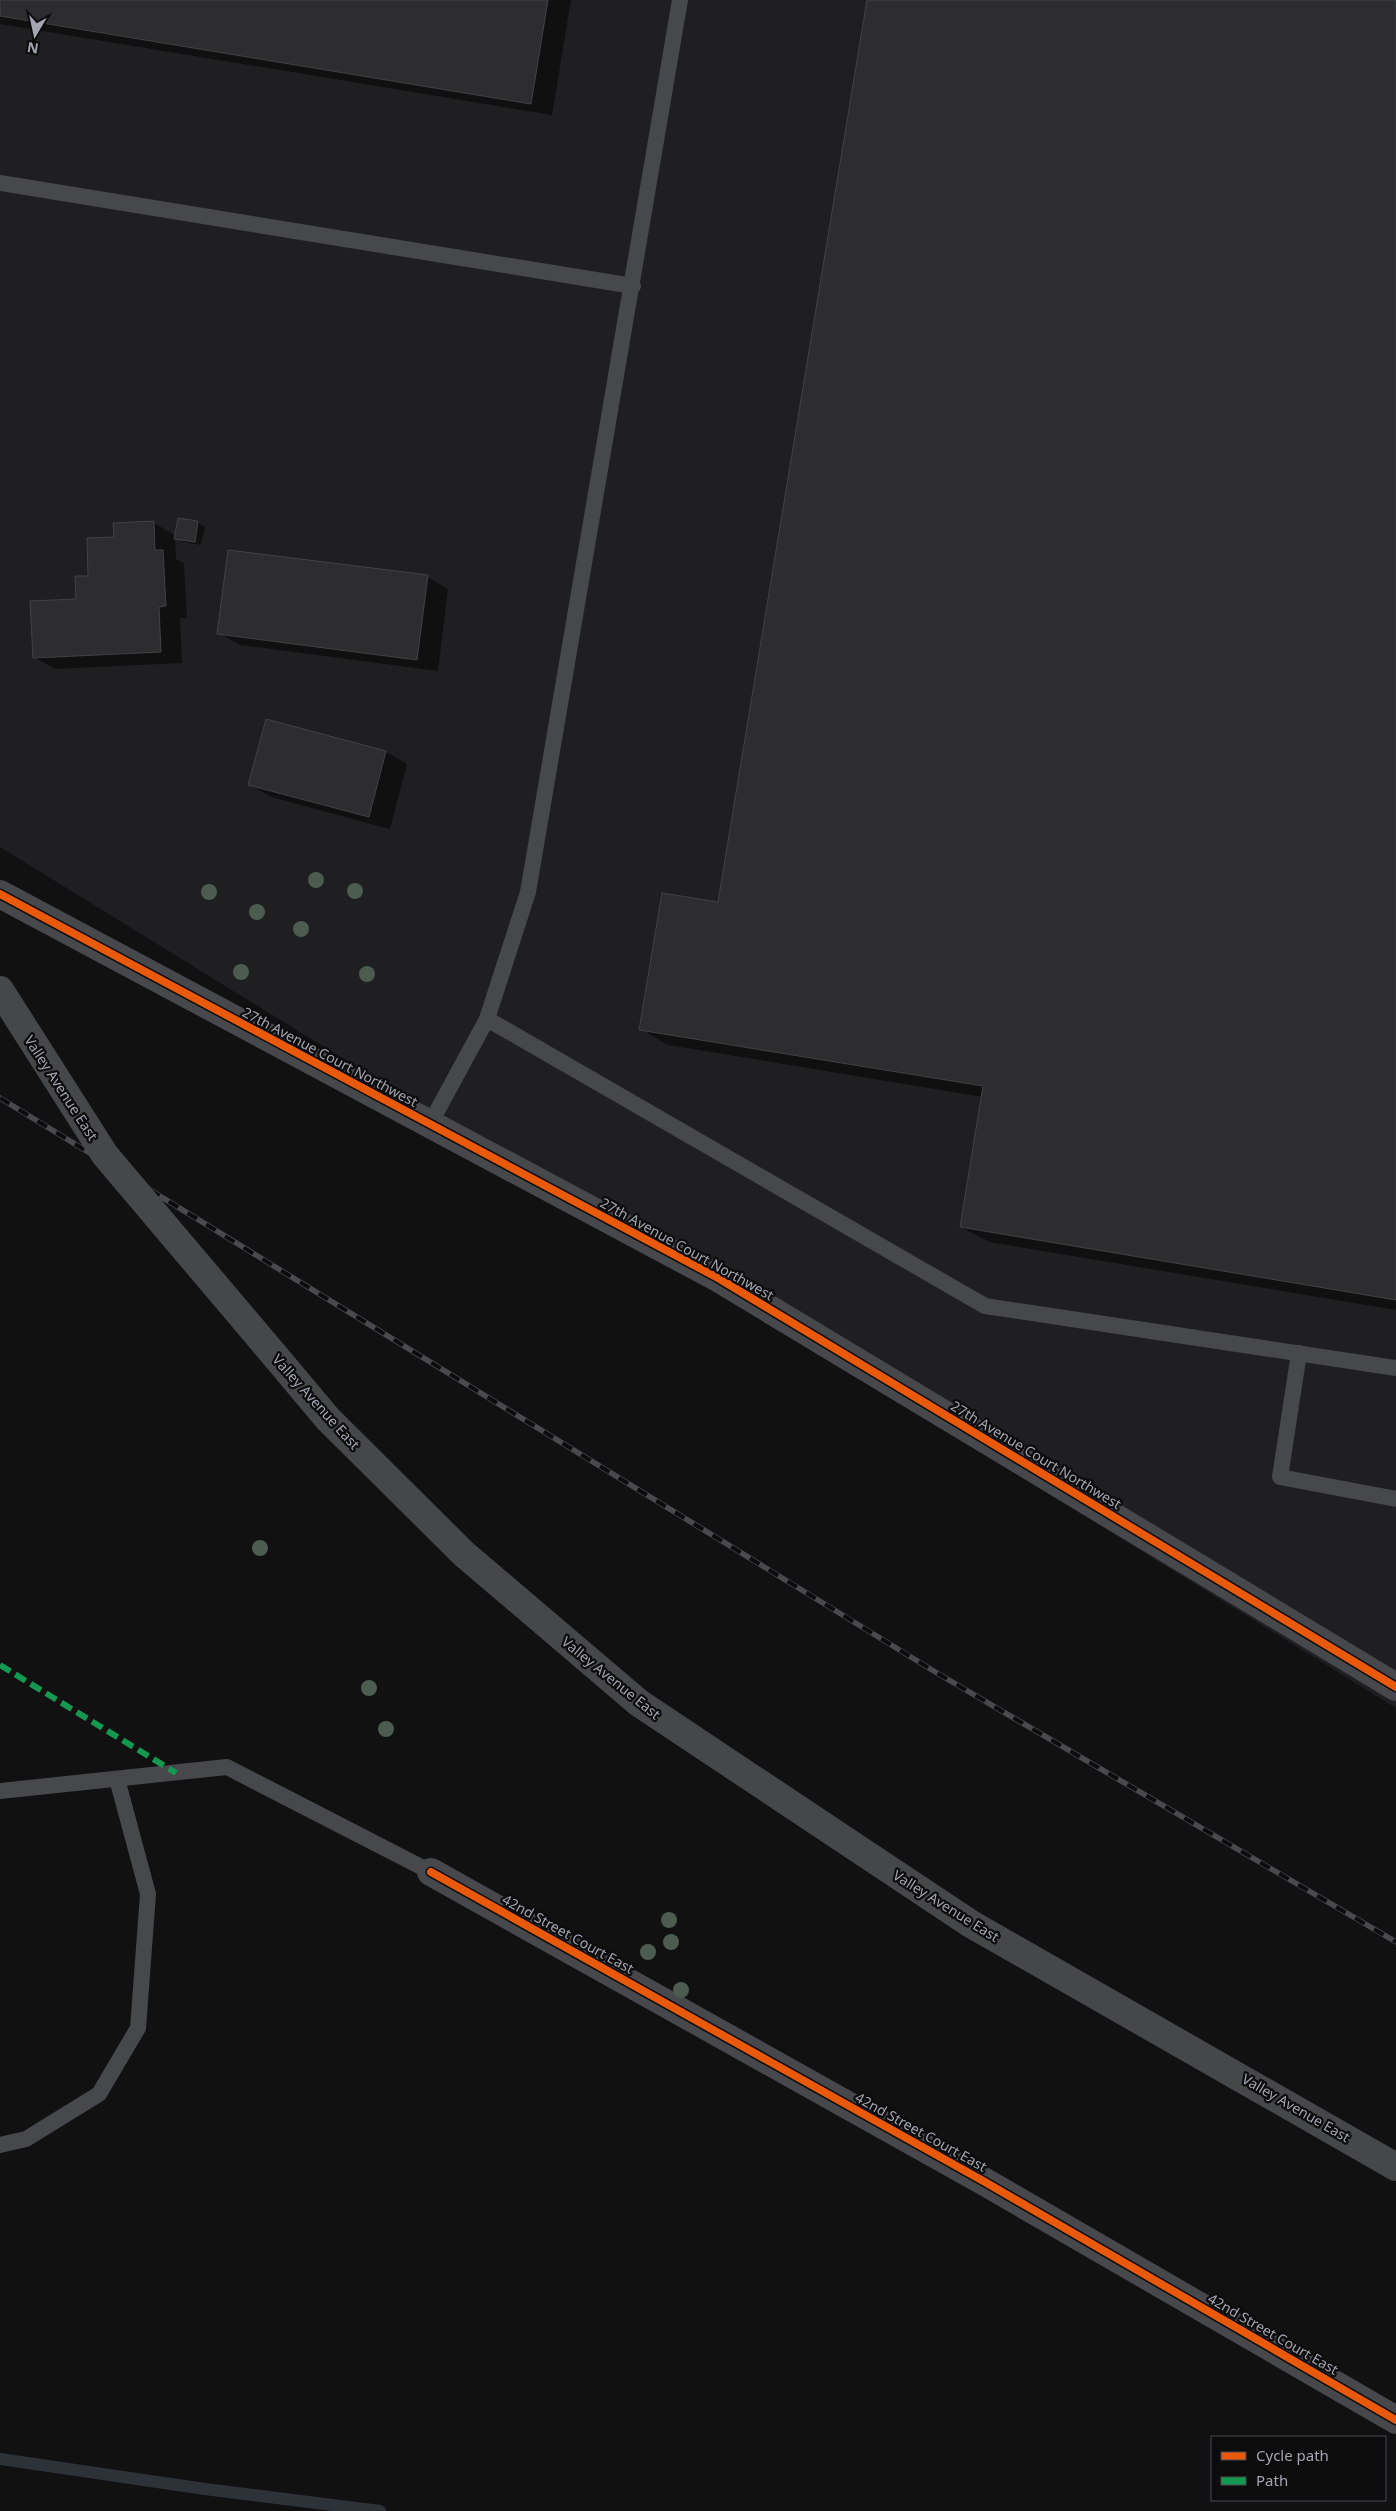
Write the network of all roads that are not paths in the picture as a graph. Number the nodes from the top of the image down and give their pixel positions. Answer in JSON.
{"nodes":[{"id":1,"x":680,"y":0,"type":"edge"},
{"id":2,"x":0,"y":183,"type":"edge"},
{"id":3,"x":633,"y":286,"type":"junction"},
{"id":4,"x":0,"y":894,"type":"edge"},
{"id":5,"x":0,"y":990,"type":"edge"},
{"id":6,"x":487,"y":1019,"type":"junction"},
{"id":7,"x":430,"y":1124,"type":"junction"},
{"id":8,"x":1299,"y":1353,"type":"junction"},
{"id":9,"x":1396,"y":1368,"type":"edge"},
{"id":10,"x":1396,"y":1499,"type":"edge"},
{"id":11,"x":1396,"y":1687,"type":"edge"},
{"id":12,"x":117,"y":1779,"type":"junction"},
{"id":13,"x":0,"y":1791,"type":"edge"},
{"id":14,"x":431,"y":1872,"type":"joint"},
{"id":15,"x":0,"y":2145,"type":"edge"},
{"id":16,"x":1396,"y":2167,"type":"edge"},
{"id":17,"x":1396,"y":2420,"type":"edge"}],
"edges":[{"from":1,"to":3,"type":"lane"},
{"from":2,"to":3,"type":"lane"},
{"from":3,"to":6,"type":"lane"},
{"from":4,"to":7,"type":"street","name":"27th Avenue Court Northwest"},
{"from":5,"to":16,"type":"main road","name":"Valley Avenue East","bridge":true},
{"from":6,"to":7,"type":"lane"},
{"from":6,"to":8,"type":"lane"},
{"from":7,"to":11,"type":"street","name":"27th Avenue Court Northwest"},
{"from":8,"to":9,"type":"lane"},
{"from":8,"to":10,"type":"lane"},
{"from":12,"to":13,"type":"lane"},
{"from":12,"to":14,"type":"lane"},
{"from":12,"to":15,"type":"lane"},
{"from":14,"to":17,"type":"street","name":"42nd Street Court East"}]}
